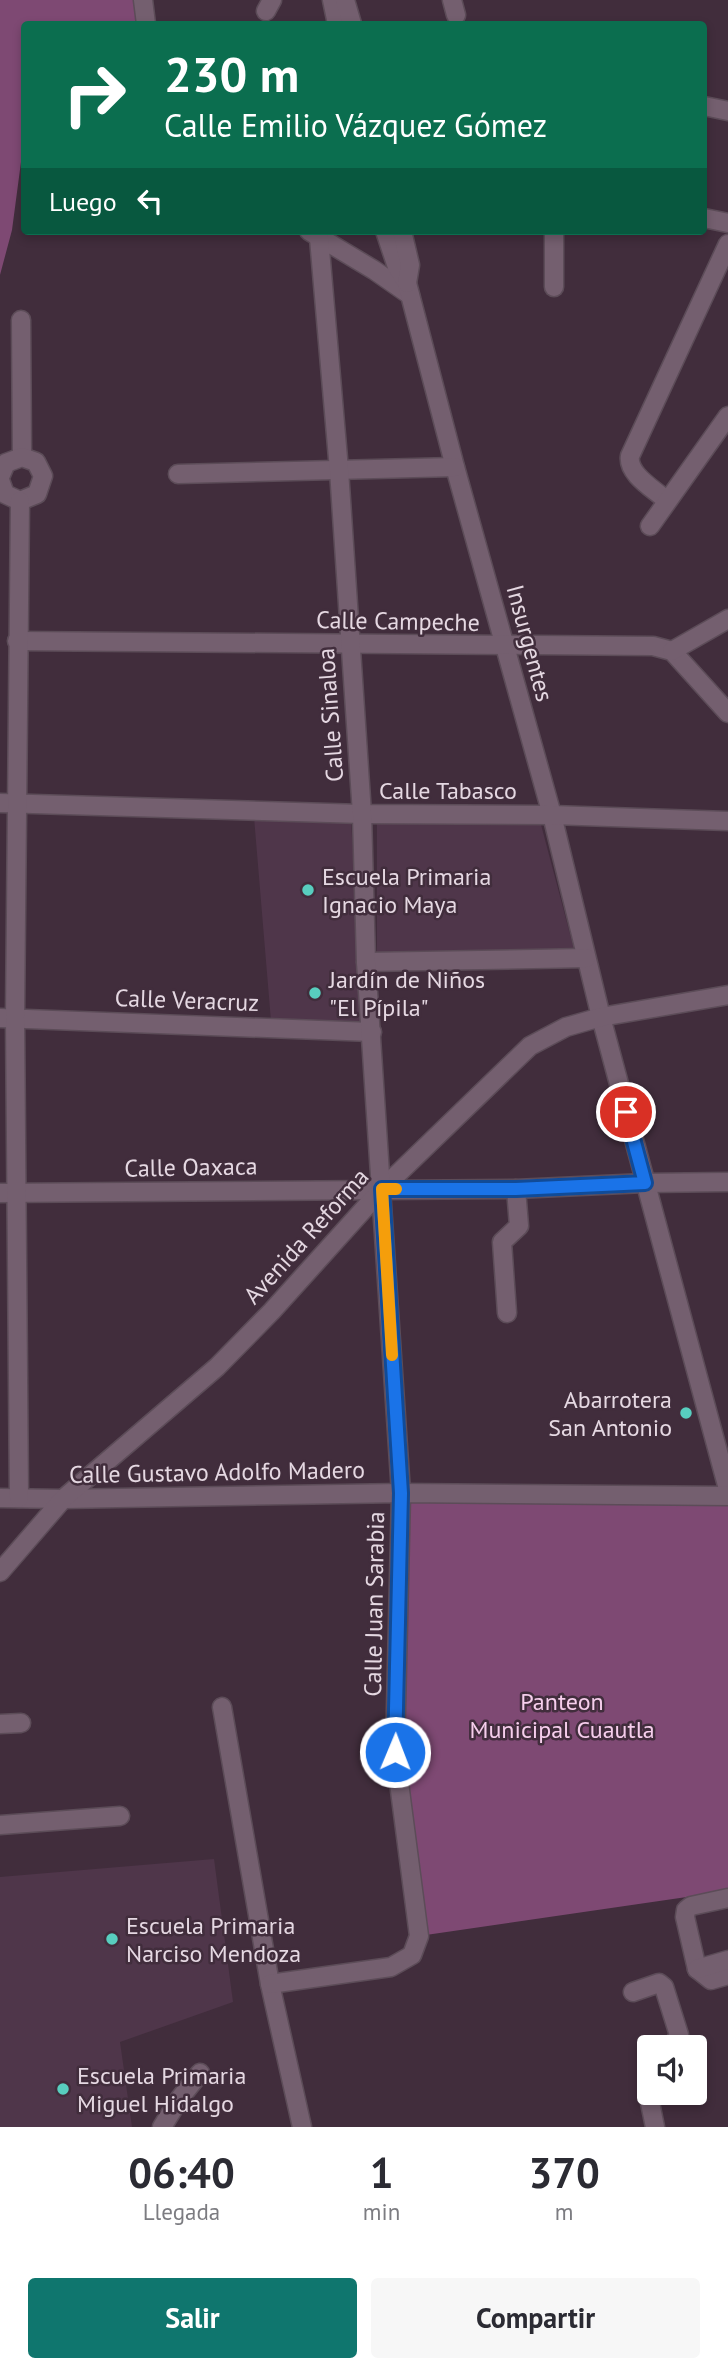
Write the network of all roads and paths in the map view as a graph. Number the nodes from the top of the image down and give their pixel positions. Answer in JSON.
{"nodes":[{"id":1,"x":143,"y":0,"type":"edge"},
{"id":2,"x":332,"y":0,"type":"edge"},
{"id":3,"x":345,"y":0,"type":"edge"},
{"id":4,"x":146,"y":21,"type":"edge"},
{"id":5,"x":336,"y":21,"type":"edge"},
{"id":6,"x":351,"y":21,"type":"edge"},
{"id":7,"x":707,"y":107,"type":"edge"},
{"id":8,"x":728,"y":111,"type":"edge"},
{"id":9,"x":707,"y":219,"type":"edge"},
{"id":10,"x":728,"y":223,"type":"edge"},
{"id":11,"x":314,"y":235,"type":"edge"},
{"id":12,"x":316,"y":235,"type":"edge"},
{"id":13,"x":386,"y":235,"type":"edge"},
{"id":14,"x":403,"y":235,"type":"edge"},
{"id":15,"x":554,"y":235,"type":"edge"},
{"id":16,"x":728,"y":244,"type":"edge"},
{"id":17,"x":554,"y":287,"type":"dead end"},
{"id":18,"x":409,"y":289,"type":"junction"},
{"id":19,"x":21,"y":320,"type":"dead end"},
{"id":20,"x":728,"y":416,"type":"edge"},
{"id":21,"x":22,"y":457,"type":"junction"},
{"id":22,"x":455,"y":467,"type":"junction"},
{"id":23,"x":339,"y":470,"type":"junction"},
{"id":24,"x":178,"y":474,"type":"dead end"},
{"id":25,"x":0,"y":478,"type":"edge"},
{"id":26,"x":666,"y":500,"type":"junction"},
{"id":27,"x":20,"y":501,"type":"junction"},
{"id":28,"x":650,"y":526,"type":"dead end"},
{"id":29,"x":728,"y":619,"type":"edge"},
{"id":30,"x":17,"y":641,"type":"junction"},
{"id":31,"x":350,"y":645,"type":"junction"},
{"id":32,"x":507,"y":647,"type":"junction"},
{"id":33,"x":671,"y":652,"type":"junction"},
{"id":34,"x":728,"y":713,"type":"edge"},
{"id":35,"x":9,"y":803,"type":"edge"},
{"id":36,"x":362,"y":814,"type":"junction"},
{"id":37,"x":552,"y":815,"type":"junction"},
{"id":38,"x":728,"y":821,"type":"edge"},
{"id":39,"x":586,"y":958,"type":"junction"},
{"id":40,"x":366,"y":962,"type":"junction"},
{"id":41,"x":728,"y":995,"type":"edge"},
{"id":42,"x":601,"y":1017,"type":"junction"},
{"id":43,"x":7,"y":1018,"type":"edge"},
{"id":44,"x":372,"y":1032,"type":"junction"},
{"id":45,"x":728,"y":1182,"type":"edge"},
{"id":46,"x":645,"y":1183,"type":"junction"},
{"id":47,"x":382,"y":1189,"type":"junction"},
{"id":48,"x":516,"y":1189,"type":"junction"},
{"id":49,"x":9,"y":1193,"type":"edge"},
{"id":50,"x":506,"y":1313,"type":"dead end"},
{"id":51,"x":728,"y":1489,"type":"edge"},
{"id":52,"x":401,"y":1493,"type":"junction"},
{"id":53,"x":728,"y":1496,"type":"edge"},
{"id":54,"x":19,"y":1497,"type":"junction"},
{"id":55,"x":0,"y":1498,"type":"edge"},
{"id":56,"x":63,"y":1499,"type":"junction"},
{"id":57,"x":0,"y":1572,"type":"edge"},
{"id":58,"x":222,"y":1707,"type":"dead end"},
{"id":59,"x":20,"y":1723,"type":"dead end"},
{"id":60,"x":0,"y":1724,"type":"edge"},
{"id":61,"x":120,"y":1816,"type":"dead end"},
{"id":62,"x":0,"y":1825,"type":"edge"},
{"id":63,"x":728,"y":1898,"type":"edge"},
{"id":64,"x":728,"y":1960,"type":"edge"},
{"id":65,"x":697,"y":1969,"type":"junction"},
{"id":66,"x":728,"y":1975,"type":"edge"},
{"id":67,"x":270,"y":1984,"type":"junction"},
{"id":68,"x":633,"y":1992,"type":"dead end"},
{"id":69,"x":679,"y":2035,"type":"edge"},
{"id":70,"x":200,"y":2073,"type":"dead end"},
{"id":71,"x":650,"y":2105,"type":"edge"},
{"id":72,"x":162,"y":2127,"type":"edge"},
{"id":73,"x":302,"y":2127,"type":"edge"},
{"id":74,"x":655,"y":2127,"type":"edge"}],
"edges":[{"from":1,"to":4,"type":"street"},
{"from":2,"to":5,"type":"street"},
{"from":3,"to":6,"type":"street"},
{"from":7,"to":8,"type":"street"},
{"from":9,"to":10,"type":"street"},
{"from":11,"to":23,"type":"street","name":"Calle Sinaloa"},
{"from":12,"to":18,"type":"street"},
{"from":13,"to":18,"type":"street","name":"Insurgentes"},
{"from":14,"to":18,"type":"street","name":"Insurgentes"},
{"from":15,"to":17,"type":"street"},
{"from":16,"to":26,"type":"street"},
{"from":18,"to":22,"type":"street","name":"Insurgentes"},
{"from":19,"to":21,"type":"street"},
{"from":20,"to":26,"type":"street"},
{"from":21,"to":25,"type":"street"},
{"from":21,"to":27,"type":"street"},
{"from":22,"to":23,"type":"street"},
{"from":22,"to":32,"type":"street","name":"Insurgentes"},
{"from":23,"to":24,"type":"street"},
{"from":23,"to":31,"type":"street","name":"Calle Sinaloa"},
{"from":25,"to":27,"type":"street"},
{"from":26,"to":28,"type":"street"},
{"from":27,"to":30,"type":"street"},
{"from":29,"to":33,"type":"street"},
{"from":30,"to":31,"type":"street","name":"Calle Campeche"},
{"from":30,"to":35,"type":"street"},
{"from":31,"to":32,"type":"street","name":"Calle Campeche"},
{"from":31,"to":36,"type":"street","name":"Calle Sinaloa"},
{"from":32,"to":33,"type":"street","name":"Calle Campeche"},
{"from":32,"to":37,"type":"street","name":"Insurgentes"},
{"from":33,"to":34,"type":"street"},
{"from":35,"to":36,"type":"street","name":"Calle Tabasco"},
{"from":35,"to":43,"type":"street"},
{"from":36,"to":37,"type":"street","name":"Calle Tabasco"},
{"from":36,"to":40,"type":"street","name":"Calle Sinaloa"},
{"from":37,"to":38,"type":"street","name":"Calle Tabasco"},
{"from":37,"to":39,"type":"street","name":"Insurgentes"},
{"from":39,"to":40,"type":"street"},
{"from":39,"to":42,"type":"street","name":"Insurgentes"},
{"from":40,"to":44,"type":"street","name":"Calle Sinaloa"},
{"from":41,"to":42,"type":"street","name":"Avenida Reforma"},
{"from":42,"to":46,"type":"street","name":"Insurgentes"},
{"from":42,"to":47,"type":"street","name":"Avenida Reforma"},
{"from":43,"to":44,"type":"street","name":"Calle Veracruz"},
{"from":43,"to":49,"type":"street"},
{"from":44,"to":47,"type":"street","name":"Calle Sinaloa"},
{"from":45,"to":46,"type":"street","name":"Calle Oaxaca"},
{"from":46,"to":48,"type":"street","name":"Calle Oaxaca"},
{"from":46,"to":51,"type":"street","name":"Insurgentes"},
{"from":47,"to":48,"type":"street","name":"Calle Oaxaca"},
{"from":47,"to":49,"type":"street","name":"Calle Oaxaca"},
{"from":47,"to":52,"type":"street","name":"Calle Juan Sarabia"},
{"from":47,"to":56,"type":"street","name":"Avenida Reforma"},
{"from":48,"to":50,"type":"street"},
{"from":49,"to":54,"type":"street"},
{"from":52,"to":53,"type":"street","name":"Calle Gustavo Adolfo Madero"},
{"from":52,"to":56,"type":"street","name":"Calle Gustavo Adolfo Madero"},
{"from":52,"to":67,"type":"street","name":"Calle Juan Sarabia"},
{"from":54,"to":55,"type":"street","name":"Calle Gustavo Adolfo Madero"},
{"from":54,"to":56,"type":"street","name":"Calle Gustavo Adolfo Madero"},
{"from":56,"to":57,"type":"street","name":"Avenida Reforma"},
{"from":58,"to":67,"type":"street"},
{"from":59,"to":60,"type":"street"},
{"from":61,"to":62,"type":"street"},
{"from":63,"to":65,"type":"street"},
{"from":64,"to":65,"type":"street"},
{"from":65,"to":66,"type":"street"},
{"from":67,"to":73,"type":"street"},
{"from":68,"to":69,"type":"street"},
{"from":70,"to":72,"type":"street"},
{"from":71,"to":74,"type":"street"}]}
